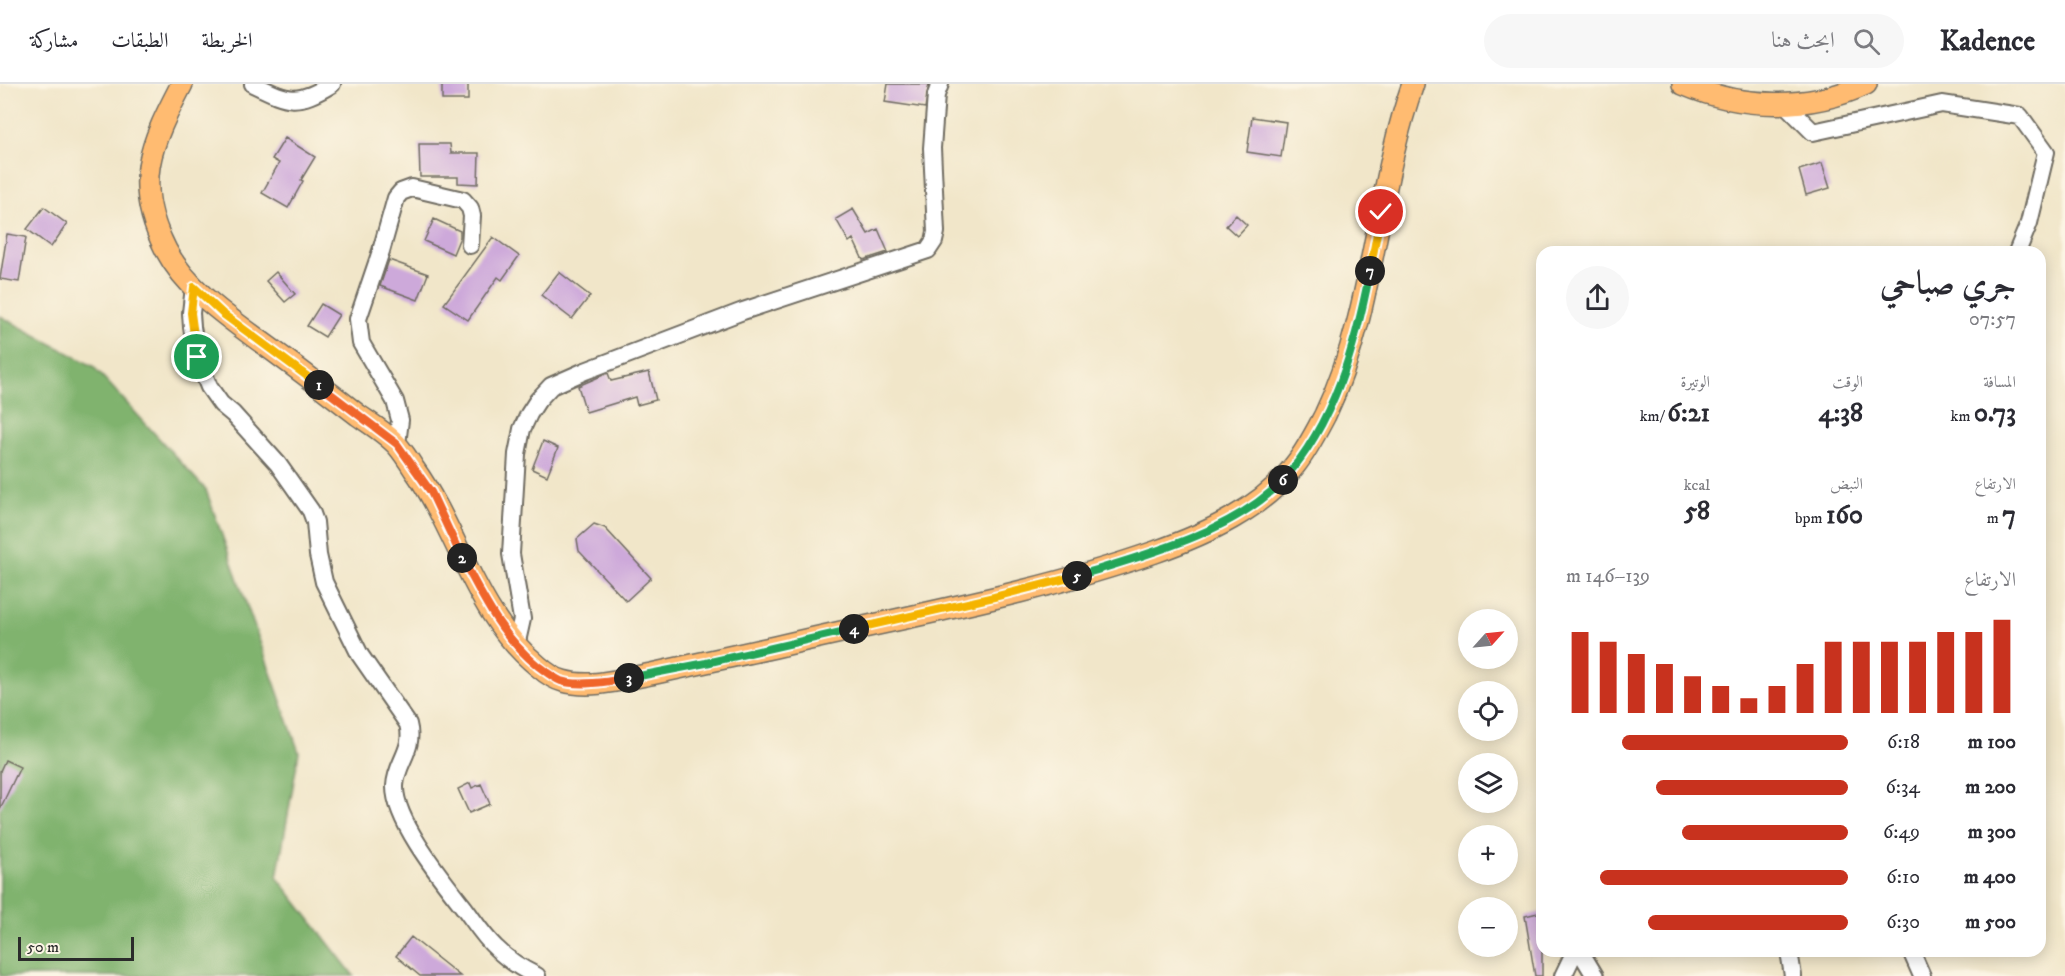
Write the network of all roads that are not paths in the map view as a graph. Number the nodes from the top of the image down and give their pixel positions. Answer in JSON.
{"nodes":[{"id":1,"x":182,"y":84,"type":"edge"},
{"id":2,"x":253,"y":84,"type":"edge"},
{"id":3,"x":332,"y":84,"type":"edge"},
{"id":4,"x":940,"y":84,"type":"edge"},
{"id":5,"x":1413,"y":84,"type":"edge"},
{"id":6,"x":1683,"y":84,"type":"edge"},
{"id":7,"x":1866,"y":84,"type":"edge"},
{"id":8,"x":1785,"y":104,"type":"junction"},
{"id":9,"x":470,"y":244,"type":"dead end"},
{"id":10,"x":2019,"y":246,"type":"edge"},
{"id":11,"x":194,"y":287,"type":"junction"},
{"id":12,"x":397,"y":444,"type":"junction"},
{"id":13,"x":516,"y":646,"type":"junction"},
{"id":14,"x":1574,"y":957,"type":"edge"},
{"id":15,"x":1582,"y":957,"type":"edge"},
{"id":16,"x":1790,"y":957,"type":"edge"},
{"id":17,"x":1914,"y":957,"type":"edge"},
{"id":18,"x":537,"y":976,"type":"edge"},
{"id":19,"x":1563,"y":976,"type":"edge"},
{"id":20,"x":1595,"y":976,"type":"edge"},
{"id":21,"x":1793,"y":976,"type":"edge"},
{"id":22,"x":1922,"y":976,"type":"edge"}],
"edges":[{"from":1,"to":11,"type":"main road"},
{"from":2,"to":3,"type":"street"},
{"from":4,"to":13,"type":"street"},
{"from":5,"to":13,"type":"main road"},
{"from":6,"to":8,"type":"main road"},
{"from":7,"to":8,"type":"main road"},
{"from":8,"to":10,"type":"street"},
{"from":9,"to":12,"type":"street"},
{"from":11,"to":12,"type":"main road"},
{"from":11,"to":18,"type":"street"},
{"from":12,"to":13,"type":"main road"},
{"from":14,"to":19,"type":"street"},
{"from":15,"to":20,"type":"street"},
{"from":16,"to":21,"type":"street"},
{"from":17,"to":22,"type":"street"}]}
